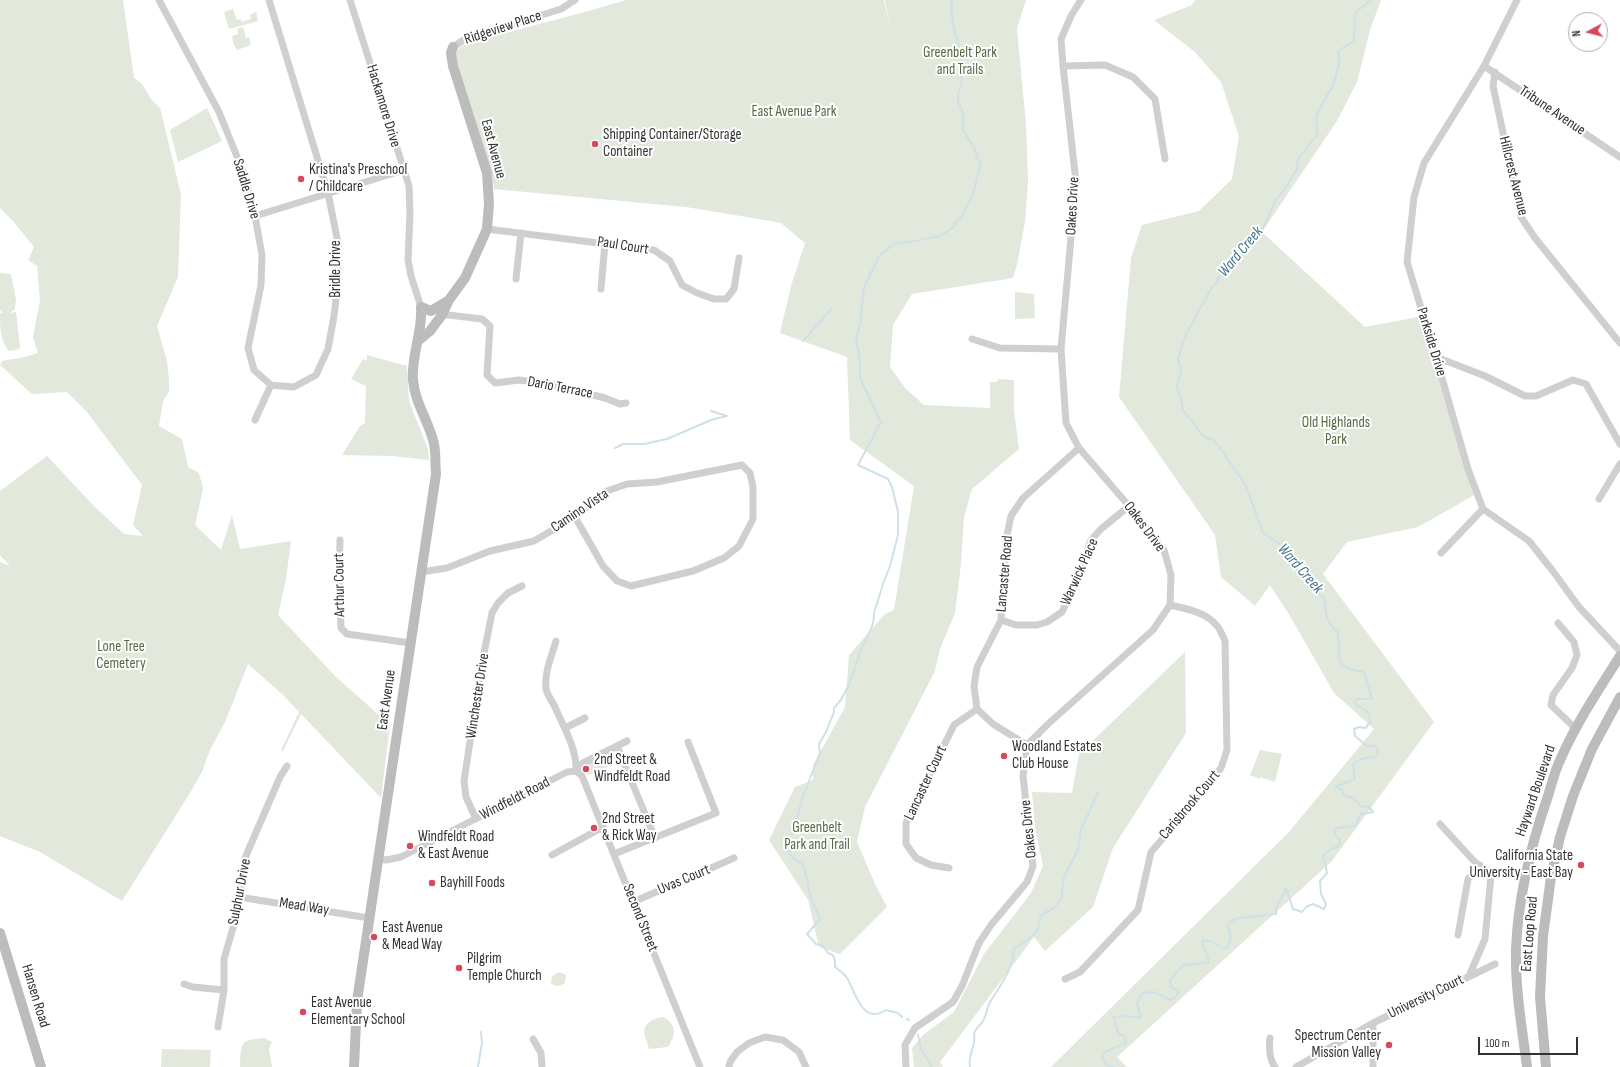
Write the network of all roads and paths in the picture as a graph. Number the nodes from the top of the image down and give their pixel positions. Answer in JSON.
{"nodes":[{"id":1,"x":159,"y":0,"type":"edge"},
{"id":2,"x":270,"y":0,"type":"edge"},
{"id":3,"x":350,"y":0,"type":"edge"},
{"id":4,"x":575,"y":0,"type":"edge"},
{"id":5,"x":1082,"y":0,"type":"edge"},
{"id":6,"x":1517,"y":0,"type":"edge"},
{"id":7,"x":453,"y":47,"type":"joint"},
{"id":8,"x":1063,"y":66,"type":"junction"},
{"id":9,"x":1484,"y":66,"type":"junction"},
{"id":10,"x":1495,"y":72,"type":"junction"},
{"id":11,"x":1620,"y":157,"type":"edge"},
{"id":12,"x":1165,"y":159,"type":"dead end"},
{"id":13,"x":404,"y":170,"type":"junction"},
{"id":14,"x":328,"y":193,"type":"junction"},
{"id":15,"x":255,"y":216,"type":"junction"},
{"id":16,"x":487,"y":229,"type":"junction"},
{"id":17,"x":521,"y":233,"type":"junction"},
{"id":18,"x":605,"y":243,"type":"junction"},
{"id":19,"x":739,"y":258,"type":"dead end"},
{"id":20,"x":516,"y":279,"type":"dead end"},
{"id":21,"x":601,"y":289,"type":"dead end"},
{"id":22,"x":449,"y":300,"type":"junction"},
{"id":23,"x":421,"y":307,"type":"junction"},
{"id":24,"x":431,"y":311,"type":"junction"},
{"id":25,"x":442,"y":315,"type":"junction"},
{"id":26,"x":972,"y":339,"type":"dead end"},
{"id":27,"x":418,"y":341,"type":"junction"},
{"id":28,"x":1620,"y":343,"type":"edge"},
{"id":29,"x":1061,"y":349,"type":"junction"},
{"id":30,"x":1436,"y":357,"type":"junction"},
{"id":31,"x":272,"y":385,"type":"junction"},
{"id":32,"x":626,"y":403,"type":"dead end"},
{"id":33,"x":255,"y":420,"type":"dead end"},
{"id":34,"x":1620,"y":444,"type":"edge"},
{"id":35,"x":1079,"y":448,"type":"junction"},
{"id":36,"x":1620,"y":464,"type":"edge"},
{"id":37,"x":1599,"y":499,"type":"dead end"},
{"id":38,"x":1129,"y":506,"type":"junction"},
{"id":39,"x":1483,"y":509,"type":"junction"},
{"id":40,"x":575,"y":517,"type":"junction"},
{"id":41,"x":340,"y":540,"type":"dead end"},
{"id":42,"x":1441,"y":553,"type":"dead end"},
{"id":43,"x":422,"y":572,"type":"junction"},
{"id":44,"x":522,"y":586,"type":"dead end"},
{"id":45,"x":1170,"y":605,"type":"junction"},
{"id":46,"x":1001,"y":620,"type":"junction"},
{"id":47,"x":1558,"y":623,"type":"dead end"},
{"id":48,"x":556,"y":641,"type":"dead end"},
{"id":49,"x":410,"y":642,"type":"junction"},
{"id":50,"x":1620,"y":651,"type":"edge"},
{"id":51,"x":1620,"y":656,"type":"edge"},
{"id":52,"x":1620,"y":697,"type":"edge"},
{"id":53,"x":977,"y":709,"type":"junction"},
{"id":54,"x":584,"y":718,"type":"dead end"},
{"id":55,"x":565,"y":728,"type":"junction"},
{"id":56,"x":1576,"y":729,"type":"junction"},
{"id":57,"x":627,"y":741,"type":"dead end"},
{"id":58,"x":688,"y":742,"type":"dead end"},
{"id":59,"x":1027,"y":745,"type":"junction"},
{"id":60,"x":617,"y":746,"type":"junction"},
{"id":61,"x":287,"y":766,"type":"dead end"},
{"id":62,"x":576,"y":771,"type":"junction"},
{"id":63,"x":476,"y":819,"type":"junction"},
{"id":64,"x":1440,"y":824,"type":"dead end"},
{"id":65,"x":603,"y":827,"type":"junction"},
{"id":66,"x":655,"y":838,"type":"junction"},
{"id":67,"x":614,"y":854,"type":"junction"},
{"id":68,"x":552,"y":855,"type":"dead end"},
{"id":69,"x":734,"y":858,"type":"dead end"},
{"id":70,"x":378,"y":859,"type":"junction"},
{"id":71,"x":1480,"y":865,"type":"junction"},
{"id":72,"x":949,"y":868,"type":"dead end"},
{"id":73,"x":239,"y":897,"type":"junction"},
{"id":74,"x":633,"y":902,"type":"junction"},
{"id":75,"x":369,"y":918,"type":"junction"},
{"id":76,"x":0,"y":934,"type":"edge"},
{"id":77,"x":1458,"y":935,"type":"dead end"},
{"id":78,"x":1495,"y":964,"type":"dead end"},
{"id":79,"x":1469,"y":976,"type":"junction"},
{"id":80,"x":1065,"y":979,"type":"dead end"},
{"id":81,"x":184,"y":984,"type":"dead end"},
{"id":82,"x":224,"y":990,"type":"junction"},
{"id":83,"x":1372,"y":1023,"type":"junction"},
{"id":84,"x":218,"y":1027,"type":"dead end"},
{"id":85,"x":1270,"y":1038,"type":"dead end"},
{"id":86,"x":533,"y":1039,"type":"dead end"},
{"id":87,"x":41,"y":1067,"type":"edge"},
{"id":88,"x":354,"y":1067,"type":"edge"},
{"id":89,"x":542,"y":1067,"type":"edge"},
{"id":90,"x":700,"y":1067,"type":"edge"},
{"id":91,"x":729,"y":1067,"type":"edge"},
{"id":92,"x":806,"y":1067,"type":"edge"},
{"id":93,"x":906,"y":1067,"type":"edge"},
{"id":94,"x":1275,"y":1067,"type":"edge"},
{"id":95,"x":1296,"y":1067,"type":"edge"},
{"id":96,"x":1373,"y":1067,"type":"edge"},
{"id":97,"x":1527,"y":1067,"type":"edge"},
{"id":98,"x":1546,"y":1067,"type":"edge"}],
"edges":[{"from":1,"to":15,"type":"street","name":"Saddle Drive"},
{"from":2,"to":14,"type":"street","name":"Bridle Drive"},
{"from":3,"to":13,"type":"street","name":"Hackamore Drive"},
{"from":4,"to":7,"type":"street","name":"Ridgeview Place"},
{"from":5,"to":8,"type":"street","name":"Oakes Drive"},
{"from":6,"to":9,"type":"street","name":"Parkside Drive"},
{"from":7,"to":16,"type":"street","name":"East Avenue"},
{"from":8,"to":12,"type":"street"},
{"from":8,"to":29,"type":"street","name":"Oakes Drive"},
{"from":9,"to":10,"type":"street","name":"Tribune Avenue"},
{"from":9,"to":30,"type":"street","name":"Parkside Drive"},
{"from":10,"to":11,"type":"street","name":"Tribune Avenue"},
{"from":10,"to":28,"type":"street","name":"Hillcrest Avenue"},
{"from":13,"to":14,"type":"street"},
{"from":13,"to":23,"type":"street","name":"Hackamore Drive"},
{"from":14,"to":15,"type":"street"},
{"from":14,"to":31,"type":"street","name":"Bridle Drive"},
{"from":15,"to":31,"type":"street","name":"Saddle Drive"},
{"from":16,"to":17,"type":"street","name":"Paul Court"},
{"from":16,"to":22,"type":"street","name":"East Avenue"},
{"from":17,"to":18,"type":"street","name":"Paul Court"},
{"from":17,"to":20,"type":"street"},
{"from":18,"to":19,"type":"street","name":"Paul Court"},
{"from":18,"to":21,"type":"street"},
{"from":22,"to":24,"type":"street","name":"East Avenue"},
{"from":22,"to":25,"type":"street","name":"East Avenue"},
{"from":23,"to":24,"type":"street"},
{"from":23,"to":27,"type":"street","name":"East Avenue"},
{"from":24,"to":25,"type":"street","name":"Dario Terrace"},
{"from":25,"to":27,"type":"street","name":"East Avenue"},
{"from":25,"to":32,"type":"street","name":"Dario Terrace"},
{"from":26,"to":29,"type":"street"},
{"from":27,"to":43,"type":"street","name":"East Avenue"},
{"from":29,"to":35,"type":"street","name":"Oakes Drive"},
{"from":30,"to":34,"type":"street"},
{"from":30,"to":39,"type":"street","name":"Parkside Drive"},
{"from":31,"to":33,"type":"street"},
{"from":35,"to":38,"type":"street","name":"Oakes Drive"},
{"from":35,"to":46,"type":"street","name":"Lancaster Road"},
{"from":36,"to":37,"type":"street"},
{"from":38,"to":45,"type":"street","name":"Oakes Drive"},
{"from":38,"to":46,"type":"street","name":"Warwick Place"},
{"from":39,"to":42,"type":"street"},
{"from":39,"to":50,"type":"street"},
{"from":40,"to":40,"type":"street","name":"Camino Vista"},
{"from":40,"to":43,"type":"street","name":"Camino Vista"},
{"from":41,"to":49,"type":"street","name":"Arthur Court"},
{"from":43,"to":49,"type":"street","name":"East Avenue"},
{"from":44,"to":63,"type":"street","name":"Winchester Drive"},
{"from":45,"to":59,"type":"street"},
{"from":45,"to":80,"type":"street","name":"Carisbrook Court"},
{"from":46,"to":53,"type":"street","name":"Lancaster Road"},
{"from":47,"to":56,"type":"street"},
{"from":48,"to":55,"type":"street"},
{"from":49,"to":70,"type":"street","name":"East Avenue"},
{"from":51,"to":56,"type":"street","name":"Hayward Boulevard"},
{"from":52,"to":98,"type":"street","name":"East Loop Road"},
{"from":53,"to":59,"type":"street"},
{"from":53,"to":72,"type":"street","name":"Lancaster Court"},
{"from":54,"to":55,"type":"street"},
{"from":55,"to":62,"type":"street"},
{"from":56,"to":97,"type":"street","name":"Hayward Boulevard"},
{"from":57,"to":60,"type":"street","name":"Windfeldt Road"},
{"from":58,"to":66,"type":"street"},
{"from":59,"to":93,"type":"street","name":"Oakes Drive"},
{"from":60,"to":62,"type":"street","name":"Windfeldt Road"},
{"from":60,"to":66,"type":"street"},
{"from":61,"to":73,"type":"street","name":"Sulphur Drive"},
{"from":62,"to":63,"type":"street","name":"Windfeldt Road"},
{"from":62,"to":65,"type":"street","name":"Second Street"},
{"from":63,"to":70,"type":"street","name":"Windfeldt Road"},
{"from":64,"to":71,"type":"street"},
{"from":65,"to":67,"type":"street","name":"Second Street"},
{"from":65,"to":68,"type":"street"},
{"from":66,"to":67,"type":"street"},
{"from":67,"to":74,"type":"street","name":"Second Street"},
{"from":69,"to":74,"type":"street","name":"Uvas Court"},
{"from":70,"to":75,"type":"street","name":"East Avenue"},
{"from":71,"to":77,"type":"street"},
{"from":71,"to":79,"type":"street"},
{"from":73,"to":75,"type":"street","name":"Mead Way"},
{"from":73,"to":82,"type":"street","name":"Sulphur Drive"},
{"from":74,"to":90,"type":"street","name":"Second Street"},
{"from":75,"to":88,"type":"street","name":"East Avenue"},
{"from":76,"to":87,"type":"street","name":"Hansen Road"},
{"from":78,"to":79,"type":"street","name":"University Court"},
{"from":79,"to":83,"type":"street","name":"University Court"},
{"from":81,"to":82,"type":"street"},
{"from":82,"to":84,"type":"street","name":"Sulphur Drive"},
{"from":83,"to":95,"type":"street","name":"University Court"},
{"from":83,"to":96,"type":"street"},
{"from":85,"to":94,"type":"street"},
{"from":86,"to":89,"type":"street"},
{"from":91,"to":92,"type":"street"}]}
